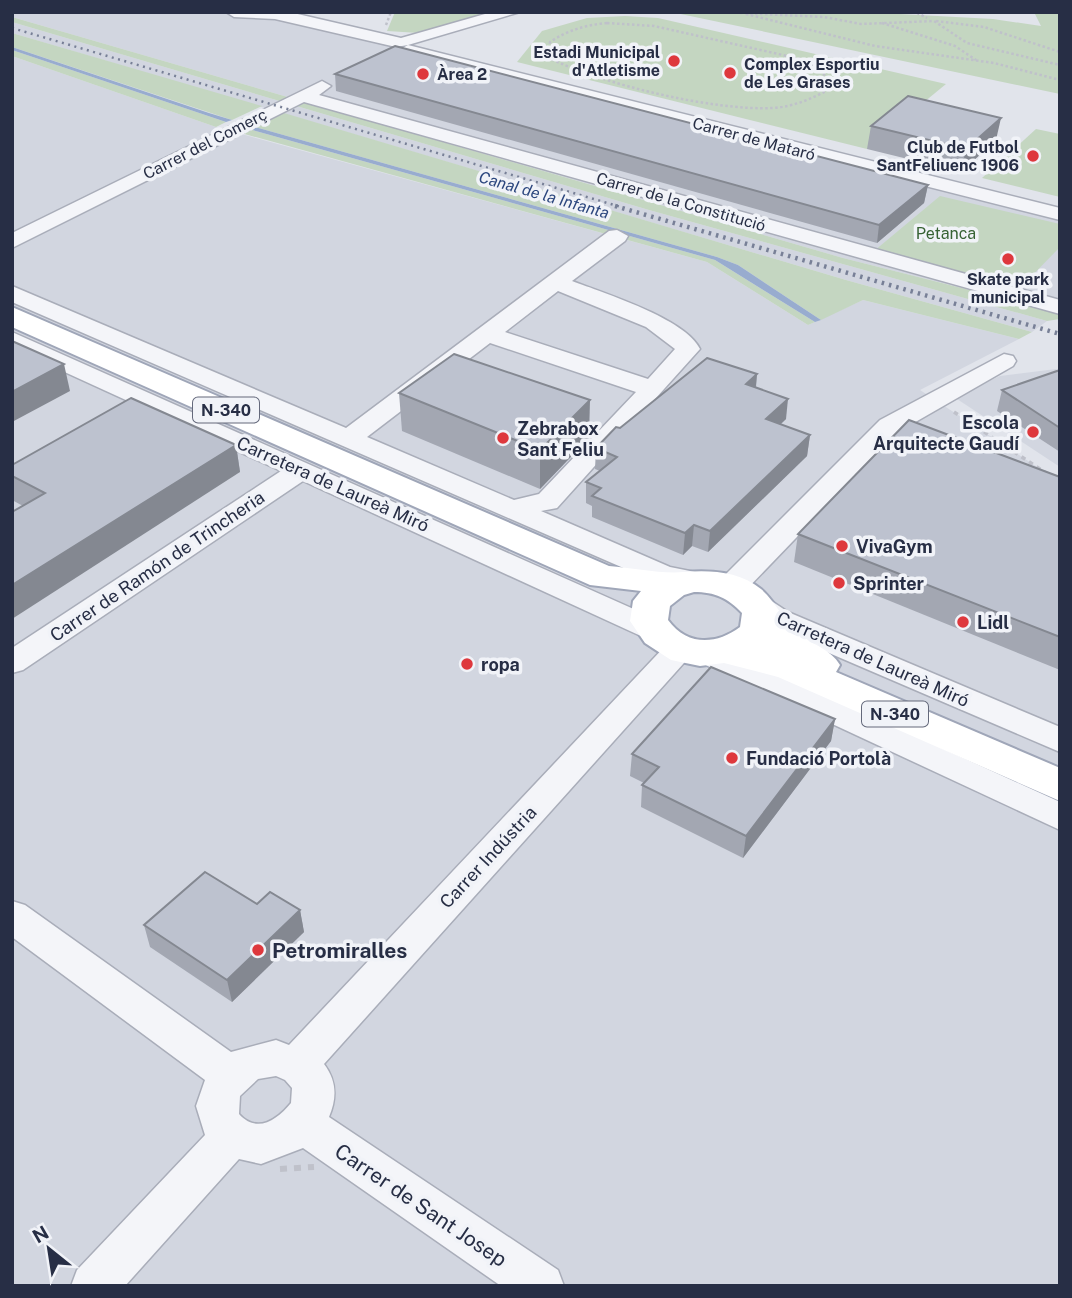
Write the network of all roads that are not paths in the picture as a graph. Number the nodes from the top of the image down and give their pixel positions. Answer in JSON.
{"nodes":[{"id":1,"x":234,"y":12,"type":"edge"},
{"id":2,"x":512,"y":12,"type":"edge"},
{"id":3,"x":274,"y":13,"type":"edge"},
{"id":4,"x":406,"y":43,"type":"junction"},
{"id":5,"x":380,"y":58,"type":"edge"},
{"id":6,"x":334,"y":81,"type":"edge"},
{"id":7,"x":303,"y":96,"type":"junction"},
{"id":8,"x":1060,"y":215,"type":"edge"},
{"id":9,"x":617,"y":236,"type":"dead end"},
{"id":10,"x":12,"y":242,"type":"edge"},
{"id":11,"x":556,"y":282,"type":"junction"},
{"id":12,"x":12,"y":293,"type":"edge"},
{"id":13,"x":1060,"y":307,"type":"edge"},
{"id":14,"x":50,"y":309,"type":"junction"},
{"id":15,"x":12,"y":314,"type":"edge"},
{"id":16,"x":486,"y":334,"type":"junction"},
{"id":17,"x":12,"y":339,"type":"edge"},
{"id":18,"x":1004,"y":360,"type":"dead end"},
{"id":19,"x":653,"y":389,"type":"junction"},
{"id":20,"x":349,"y":438,"type":"junction"},
{"id":21,"x":301,"y":470,"type":"junction"},
{"id":22,"x":517,"y":511,"type":"junction"},
{"id":23,"x":603,"y":577,"type":"junction"},
{"id":24,"x":687,"y":582,"type":"junction"},
{"id":25,"x":750,"y":604,"type":"junction"},
{"id":26,"x":683,"y":641,"type":"junction"},
{"id":27,"x":809,"y":659,"type":"junction"},
{"id":28,"x":12,"y":663,"type":"edge"},
{"id":29,"x":991,"y":710,"type":"junction"},
{"id":30,"x":1060,"y":740,"type":"edge"},
{"id":31,"x":1060,"y":772,"type":"edge"},
{"id":32,"x":1060,"y":786,"type":"edge"},
{"id":33,"x":1060,"y":817,"type":"edge"},
{"id":34,"x":12,"y":916,"type":"edge"},
{"id":35,"x":298,"y":1065,"type":"junction"},
{"id":36,"x":231,"y":1075,"type":"junction"},
{"id":37,"x":302,"y":1123,"type":"junction"},
{"id":38,"x":232,"y":1136,"type":"junction"},
{"id":39,"x":94,"y":1286,"type":"edge"},
{"id":40,"x":541,"y":1286,"type":"edge"}],
"edges":[{"from":1,"to":3,"type":"street","name":"Carrer de Mataró"},
{"from":2,"to":4,"type":"street"},
{"from":3,"to":4,"type":"street","name":"Carrer de Mataró"},
{"from":4,"to":5,"type":"street"},
{"from":4,"to":8,"type":"street","name":"Carrer de Mataró"},
{"from":6,"to":7,"type":"street","name":"Carrer del Comerç"},
{"from":7,"to":10,"type":"street","name":"Carrer del Comerç"},
{"from":7,"to":13,"type":"street","name":"Carrer de la Constitució"},
{"from":9,"to":11,"type":"street"},
{"from":11,"to":16,"type":"street"},
{"from":11,"to":19,"type":"street"},
{"from":12,"to":14,"type":"street","name":"Carretera de Laureà Miró"},
{"from":14,"to":15,"type":"street","name":"Carretera de Laureà Miró"},
{"from":14,"to":20,"type":"street","name":"Carretera de Laureà Miró"},
{"from":15,"to":23,"type":"main road","name":"Carretera de Laureà Miró","number":"N-340"},
{"from":16,"to":19,"type":"street"},
{"from":16,"to":20,"type":"street"},
{"from":17,"to":21,"type":"street","name":"Carretera de Laureà Miró"},
{"from":18,"to":25,"type":"street"},
{"from":19,"to":22,"type":"street"},
{"from":20,"to":22,"type":"street","name":"Carretera de Laureà Miró"},
{"from":21,"to":26,"type":"street","name":"Carretera de Laureà Miró"},
{"from":21,"to":28,"type":"street","name":"Carrer de Ramón de Trincheria"},
{"from":22,"to":24,"type":"street","name":"Carretera de Laureà Miró"},
{"from":23,"to":24,"type":"main road","name":"Carretera de Laureà Miró","number":"N-340"},
{"from":23,"to":26,"type":"main road","name":"Carretera de Laureà Miró","number":"N-340"},
{"from":24,"to":25,"type":"main road","number":"N-340"},
{"from":24,"to":26,"type":"main road"},
{"from":25,"to":26,"type":"main road"},
{"from":25,"to":27,"type":"main road","name":"Carretera de Laureà Miró","number":"N-340"},
{"from":25,"to":29,"type":"street","name":"Carretera de Laureà Miró"},
{"from":26,"to":32,"type":"main road","name":"Carretera de Laureà Miró","number":"N-340"},
{"from":26,"to":33,"type":"street","name":"Carretera de Laureà Miró"},
{"from":26,"to":35,"type":"street","name":"Carrer Indústria"},
{"from":27,"to":29,"type":"street","name":"Carretera de Laureà Miró"},
{"from":27,"to":31,"type":"main road","name":"Carretera de Laureà Miró","number":"N-340"},
{"from":29,"to":30,"type":"street","name":"Carretera de Laureà Miró"},
{"from":34,"to":36,"type":"street"},
{"from":35,"to":36,"type":"street"},
{"from":35,"to":37,"type":"street"},
{"from":36,"to":38,"type":"street"},
{"from":37,"to":38,"type":"street"},
{"from":37,"to":40,"type":"street","name":"Carrer de Sant Josep"},
{"from":38,"to":39,"type":"street"}]}
